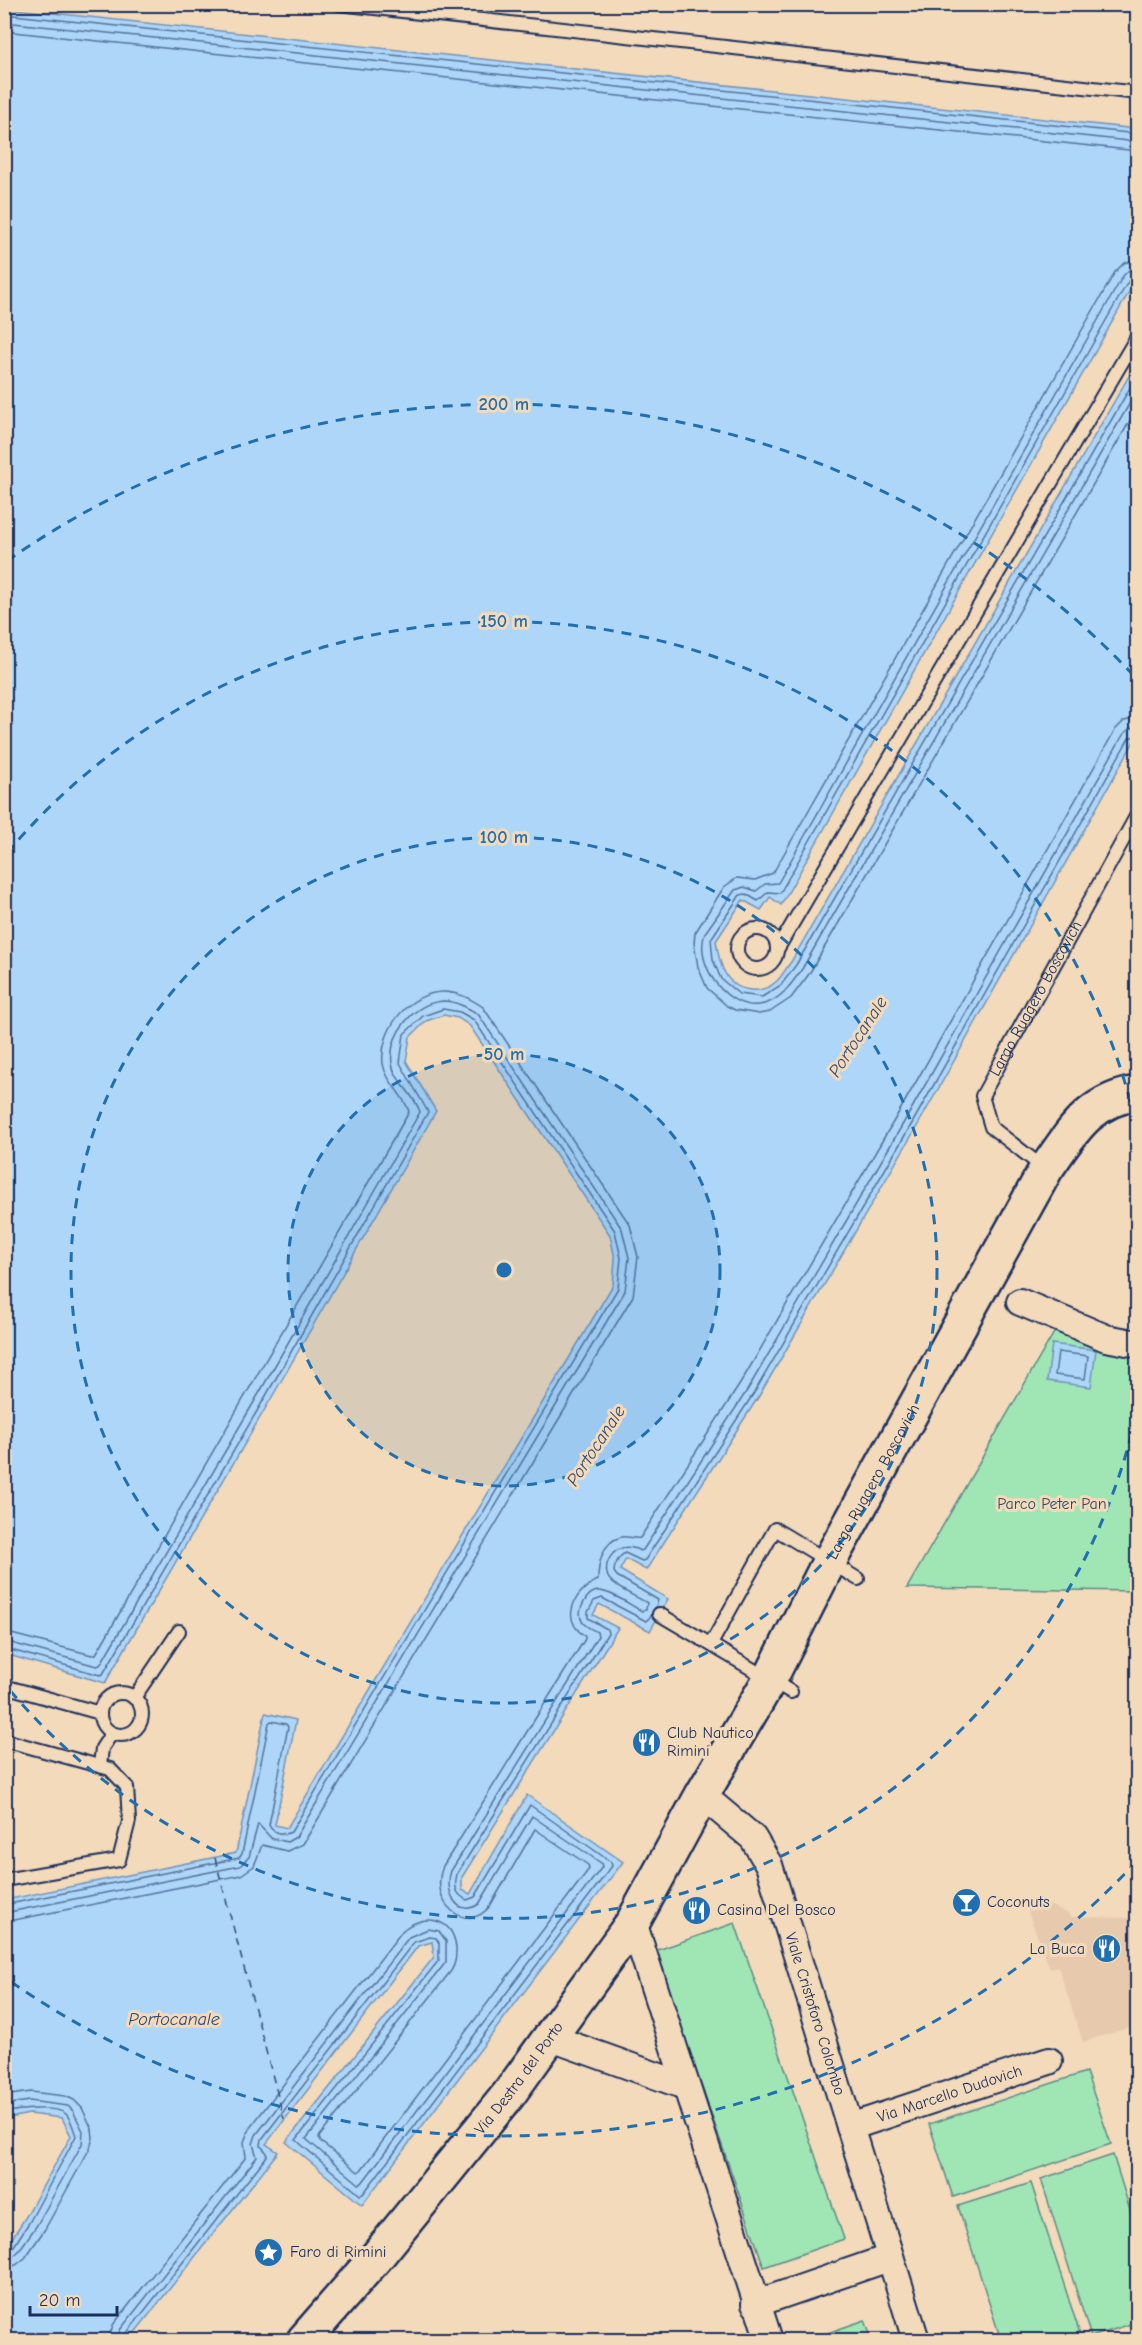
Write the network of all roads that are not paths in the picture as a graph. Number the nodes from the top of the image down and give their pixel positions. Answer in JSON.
{"nodes":[{"id":1,"x":339,"y":4,"type":"edge"},
{"id":2,"x":1137,"y":93,"type":"edge"},
{"id":3,"x":1137,"y":335,"type":"edge"},
{"id":4,"x":1137,"y":813,"type":"edge"},
{"id":5,"x":777,"y":950,"type":"dead end"},
{"id":6,"x":1137,"y":1093,"type":"edge"},
{"id":7,"x":1046,"y":1169,"type":"junction"},
{"id":8,"x":1020,"y":1302,"type":"dead end"},
{"id":9,"x":1137,"y":1344,"type":"edge"},
{"id":10,"x":829,"y":1562,"type":"junction"},
{"id":11,"x":858,"y":1579,"type":"dead end"},
{"id":12,"x":659,"y":1614,"type":"dead end"},
{"id":13,"x":179,"y":1631,"type":"dead end"},
{"id":14,"x":711,"y":1644,"type":"junction"},
{"id":15,"x":4,"y":1686,"type":"edge"},
{"id":16,"x":780,"y":1686,"type":"junction"},
{"id":17,"x":134,"y":1698,"type":"junction"},
{"id":18,"x":100,"y":1713,"type":"junction"},
{"id":19,"x":110,"y":1732,"type":"junction"},
{"id":20,"x":4,"y":1740,"type":"edge"},
{"id":21,"x":100,"y":1766,"type":"junction"},
{"id":22,"x":702,"y":1795,"type":"junction"},
{"id":23,"x":4,"y":1880,"type":"edge"},
{"id":24,"x":633,"y":1922,"type":"junction"},
{"id":25,"x":551,"y":2038,"type":"junction"},
{"id":26,"x":1049,"y":2061,"type":"dead end"},
{"id":27,"x":685,"y":2086,"type":"junction"},
{"id":28,"x":850,"y":2127,"type":"junction"},
{"id":29,"x":889,"y":2258,"type":"junction"},
{"id":30,"x":755,"y":2304,"type":"junction"},
{"id":31,"x":304,"y":2340,"type":"edge"},
{"id":32,"x":769,"y":2340,"type":"edge"},
{"id":33,"x":916,"y":2340,"type":"edge"}],
"edges":[{"from":1,"to":2,"type":"lane"},
{"from":3,"to":5,"type":"lane"},
{"from":4,"to":7,"type":"lane","name":"Largo Ruggero Boscovich"},
{"from":6,"to":7,"type":"street","name":"Largo Ruggero Boscovich"},
{"from":7,"to":10,"type":"street","name":"Largo Ruggero Boscovich"},
{"from":8,"to":9,"type":"street"},
{"from":10,"to":11,"type":"lane"},
{"from":10,"to":14,"type":"lane"},
{"from":10,"to":16,"type":"street","name":"Largo Ruggero Boscovich"},
{"from":12,"to":14,"type":"lane"},
{"from":13,"to":17,"type":"lane"},
{"from":14,"to":16,"type":"lane"},
{"from":15,"to":18,"type":"lane"},
{"from":16,"to":22,"type":"street","name":"Largo Ruggero Boscovich"},
{"from":17,"to":18,"type":"lane"},
{"from":17,"to":19,"type":"lane"},
{"from":18,"to":19,"type":"lane"},
{"from":19,"to":21,"type":"lane"},
{"from":20,"to":21,"type":"lane"},
{"from":21,"to":23,"type":"lane"},
{"from":22,"to":24,"type":"street","name":"Via Destra del Porto"},
{"from":22,"to":28,"type":"street","name":"Viale Cristoforo Colombo"},
{"from":24,"to":25,"type":"street","name":"Via Destra del Porto"},
{"from":24,"to":27,"type":"street"},
{"from":25,"to":27,"type":"street"},
{"from":25,"to":31,"type":"street","name":"Via Destra del Porto"},
{"from":26,"to":28,"type":"street","name":"Via Marcello Dudovich"},
{"from":27,"to":30,"type":"street"},
{"from":28,"to":29,"type":"street","name":"Viale Cristoforo Colombo"},
{"from":29,"to":30,"type":"street"},
{"from":29,"to":33,"type":"street","name":"Viale Cristoforo Colombo"},
{"from":30,"to":32,"type":"street"}]}
